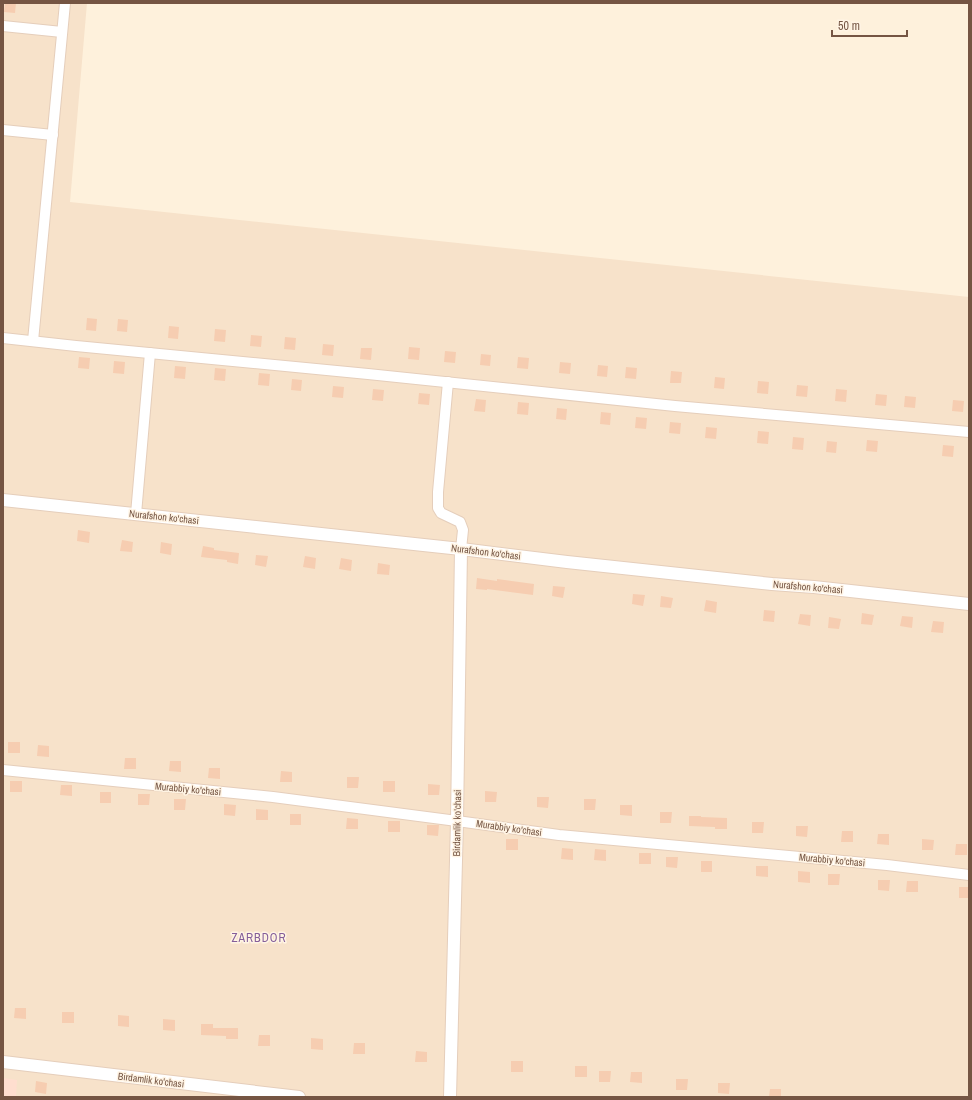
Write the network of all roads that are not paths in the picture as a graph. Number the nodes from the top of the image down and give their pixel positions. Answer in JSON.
{"nodes":[{"id":1,"x":65,"y":3,"type":"edge"},
{"id":2,"x":3,"y":26,"type":"edge"},
{"id":3,"x":62,"y":32,"type":"junction"},
{"id":4,"x":3,"y":130,"type":"edge"},
{"id":5,"x":53,"y":135,"type":"junction"},
{"id":6,"x":3,"y":338,"type":"edge"},
{"id":7,"x":33,"y":341,"type":"junction"},
{"id":8,"x":150,"y":353,"type":"junction"},
{"id":9,"x":448,"y":382,"type":"junction"},
{"id":10,"x":969,"y":432,"type":"edge"},
{"id":11,"x":3,"y":500,"type":"edge"},
{"id":12,"x":136,"y":514,"type":"junction"},
{"id":13,"x":461,"y":549,"type":"junction"},
{"id":14,"x":969,"y":604,"type":"edge"},
{"id":15,"x":3,"y":770,"type":"edge"},
{"id":16,"x":457,"y":820,"type":"junction"},
{"id":17,"x":969,"y":875,"type":"edge"},
{"id":18,"x":3,"y":1062,"type":"edge"},
{"id":19,"x":299,"y":1097,"type":"edge"},
{"id":20,"x":450,"y":1097,"type":"edge"}],
"edges":[{"from":1,"to":3,"type":"street"},
{"from":2,"to":3,"type":"street"},
{"from":3,"to":5,"type":"street"},
{"from":4,"to":5,"type":"street"},
{"from":5,"to":7,"type":"street"},
{"from":6,"to":7,"type":"street"},
{"from":7,"to":8,"type":"street"},
{"from":8,"to":9,"type":"street"},
{"from":8,"to":12,"type":"street"},
{"from":9,"to":10,"type":"street"},
{"from":9,"to":13,"type":"street"},
{"from":11,"to":12,"type":"street","name":"Nurafshon ko'chasi"},
{"from":12,"to":13,"type":"street","name":"Nurafshon ko'chasi"},
{"from":13,"to":14,"type":"street","name":"Nurafshon ko'chasi"},
{"from":13,"to":16,"type":"street","name":"Birdamlik ko'chasi"},
{"from":15,"to":16,"type":"street","name":"Murabbiy ko'chasi"},
{"from":16,"to":17,"type":"street","name":"Murabbiy ko'chasi"},
{"from":16,"to":20,"type":"street","name":"Birdamlik ko'chasi"},
{"from":18,"to":19,"type":"street","name":"Birdamlik ko'chasi"}]}
